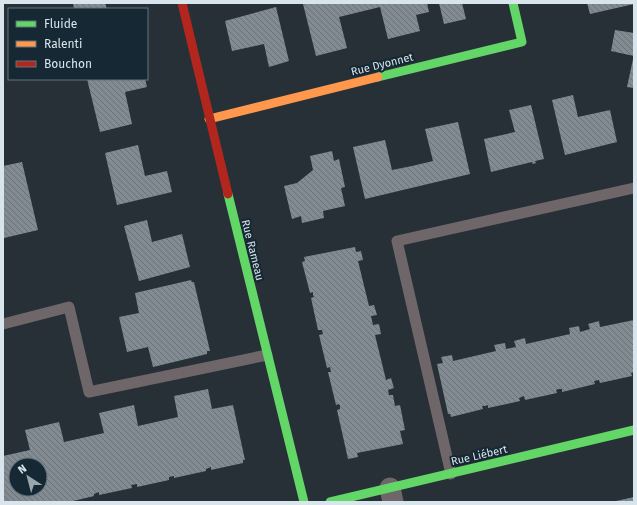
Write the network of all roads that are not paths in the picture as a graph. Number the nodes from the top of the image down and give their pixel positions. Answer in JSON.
{"nodes":[{"id":1,"x":182,"y":3,"type":"edge"},
{"id":2,"x":513,"y":3,"type":"edge"},
{"id":3,"x":209,"y":119,"type":"junction"},
{"id":4,"x":634,"y":188,"type":"edge"},
{"id":5,"x":3,"y":324,"type":"edge"},
{"id":6,"x":267,"y":355,"type":"junction"},
{"id":7,"x":634,"y":430,"type":"edge"},
{"id":8,"x":451,"y":474,"type":"junction"},
{"id":9,"x":391,"y":495,"type":"edge"},
{"id":10,"x":304,"y":502,"type":"edge"},
{"id":11,"x":330,"y":502,"type":"edge"}],
"edges":[{"from":1,"to":3,"type":"street","name":"Rue Rameau"},
{"from":2,"to":3,"type":"street","name":"Rue Dyonnet"},
{"from":3,"to":6,"type":"street","name":"Rue Rameau"},
{"from":4,"to":8,"type":"lane"},
{"from":5,"to":6,"type":"lane"},
{"from":6,"to":10,"type":"street","name":"Rue Rameau"},
{"from":7,"to":8,"type":"street","name":"Rue Liébert"},
{"from":8,"to":9,"type":"street","name":"Rue Liébert"},
{"from":9,"to":11,"type":"street","name":"Rue Liébert"}]}
